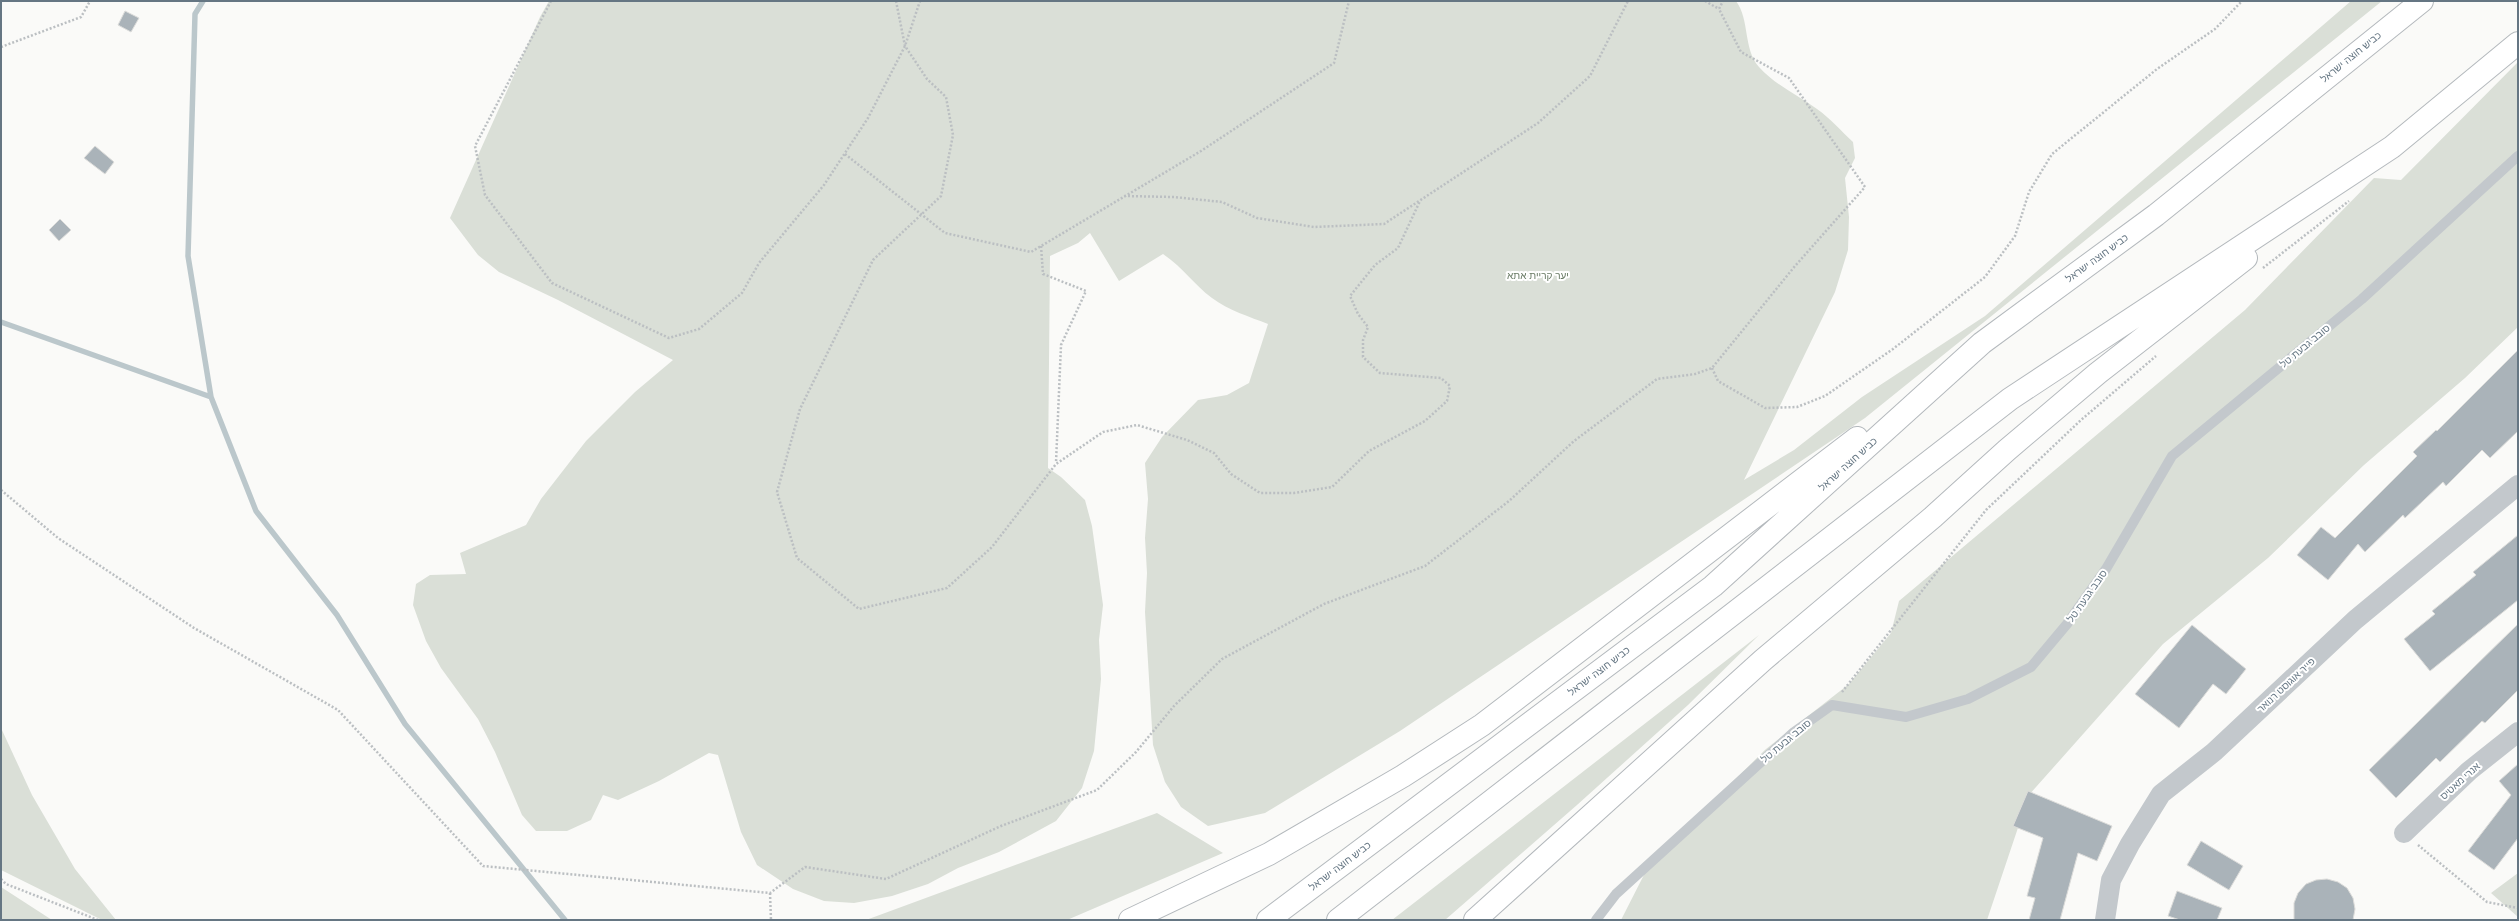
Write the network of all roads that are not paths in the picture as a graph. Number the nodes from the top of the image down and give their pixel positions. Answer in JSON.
{"nodes":[{"id":1,"x":2422,"y":1,"type":"edge"},
{"id":2,"x":2518,"y":43,"type":"edge"},
{"id":3,"x":2392,"y":147,"type":"junction"},
{"id":4,"x":2518,"y":156,"type":"edge"},
{"id":5,"x":1982,"y":343,"type":"junction"},
{"id":6,"x":2518,"y":485,"type":"edge"},
{"id":7,"x":2518,"y":732,"type":"edge"},
{"id":8,"x":2404,"y":833,"type":"road end"},
{"id":9,"x":1130,"y":920,"type":"edge"},
{"id":10,"x":1268,"y":920,"type":"edge"},
{"id":11,"x":1338,"y":920,"type":"edge"},
{"id":12,"x":1474,"y":920,"type":"edge"},
{"id":13,"x":1596,"y":920,"type":"edge"},
{"id":14,"x":2105,"y":920,"type":"edge"}],
"edges":[{"from":1,"to":5,"type":"highway","name":"כביש חוצה ישראל"},
{"from":2,"to":3,"type":"highway"},
{"from":3,"to":11,"type":"highway"},
{"from":3,"to":12,"type":"highway"},
{"from":4,"to":13,"type":"lane","name":"סובב גבעת טל"},
{"from":5,"to":9,"type":"highway"},
{"from":5,"to":10,"type":"highway","name":"כביש חוצה ישראל"},
{"from":6,"to":14,"type":"street","name":"פייר אוגוסט רנואר"},
{"from":7,"to":8,"type":"street","name":"אנרי מאטיס"}]}
